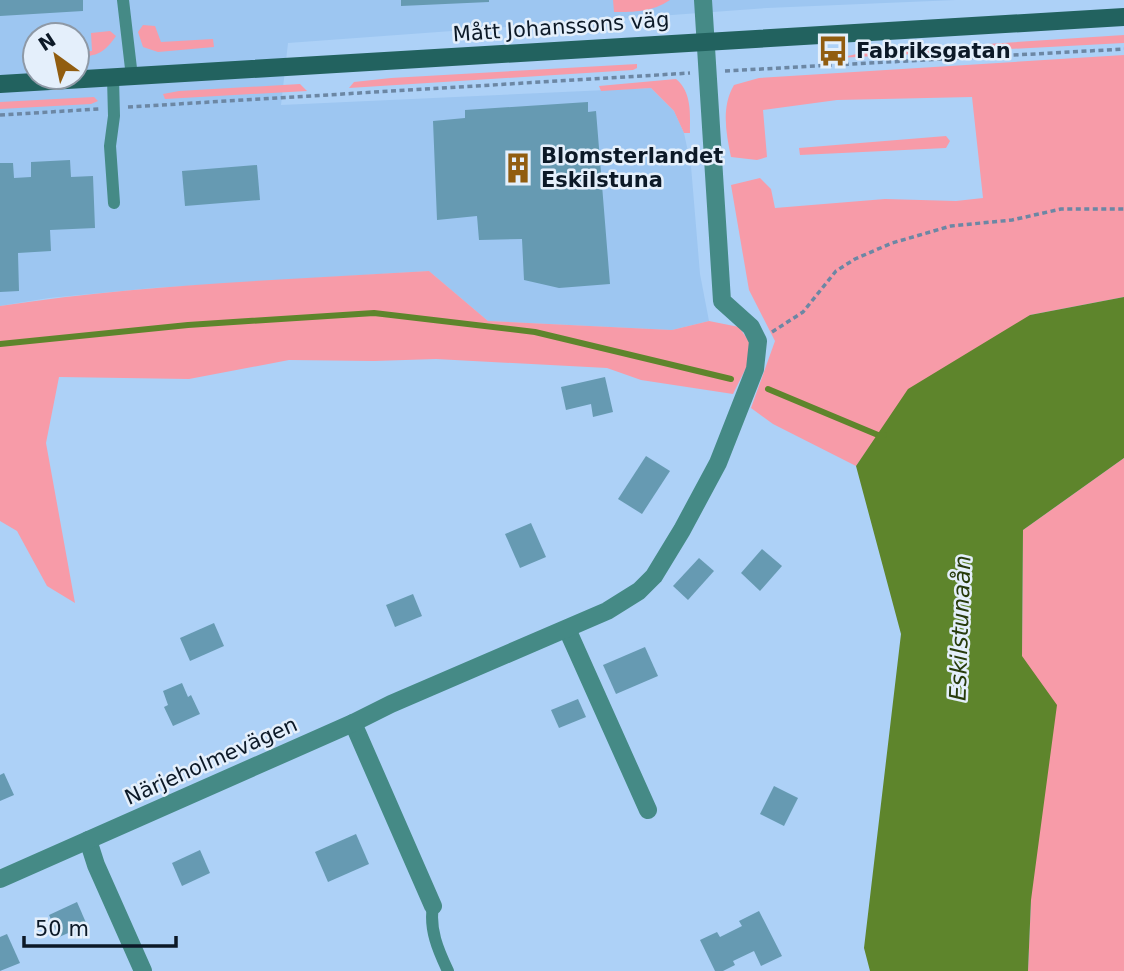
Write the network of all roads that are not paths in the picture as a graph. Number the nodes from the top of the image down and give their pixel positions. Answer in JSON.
{"nodes":[{"id":1,"x":123,"y":0,"type":"edge"},
{"id":2,"x":703,"y":0,"type":"edge"},
{"id":3,"x":1124,"y":17,"type":"edge"},
{"id":4,"x":705,"y":41,"type":"junction"},
{"id":5,"x":132,"y":77,"type":"junction"},
{"id":6,"x":113,"y":78,"type":"junction"},
{"id":7,"x":0,"y":84,"type":"edge"},
{"id":8,"x":114,"y":203,"type":"dead end"},
{"id":9,"x":567,"y":629,"type":"junction"},
{"id":10,"x":353,"y":723,"type":"junction"},
{"id":11,"x":648,"y":810,"type":"dead end"},
{"id":12,"x":88,"y":840,"type":"junction"},
{"id":13,"x":0,"y":879,"type":"edge"},
{"id":14,"x":433,"y":906,"type":"joint"},
{"id":15,"x":143,"y":971,"type":"edge"},
{"id":16,"x":448,"y":971,"type":"edge"}],
"edges":[{"from":1,"to":5,"type":"lane"},
{"from":2,"to":4,"type":"street"},
{"from":3,"to":4,"type":"street","name":"Mått Johanssons väg"},
{"from":4,"to":5,"type":"street","name":"Mått Johanssons väg"},
{"from":4,"to":9,"type":"street","name":"Närjeholmevägen"},
{"from":5,"to":6,"type":"street","name":"Mått Johanssons väg"},
{"from":6,"to":7,"type":"street","name":"Mått Johanssons väg"},
{"from":6,"to":8,"type":"lane"},
{"from":9,"to":10,"type":"street","name":"Närjeholmevägen"},
{"from":9,"to":11,"type":"street"},
{"from":10,"to":12,"type":"street","name":"Närjeholmevägen"},
{"from":10,"to":14,"type":"street"},
{"from":12,"to":13,"type":"street","name":"Närjeholmevägen"},
{"from":12,"to":15,"type":"street"},
{"from":14,"to":16,"type":"lane"}]}
